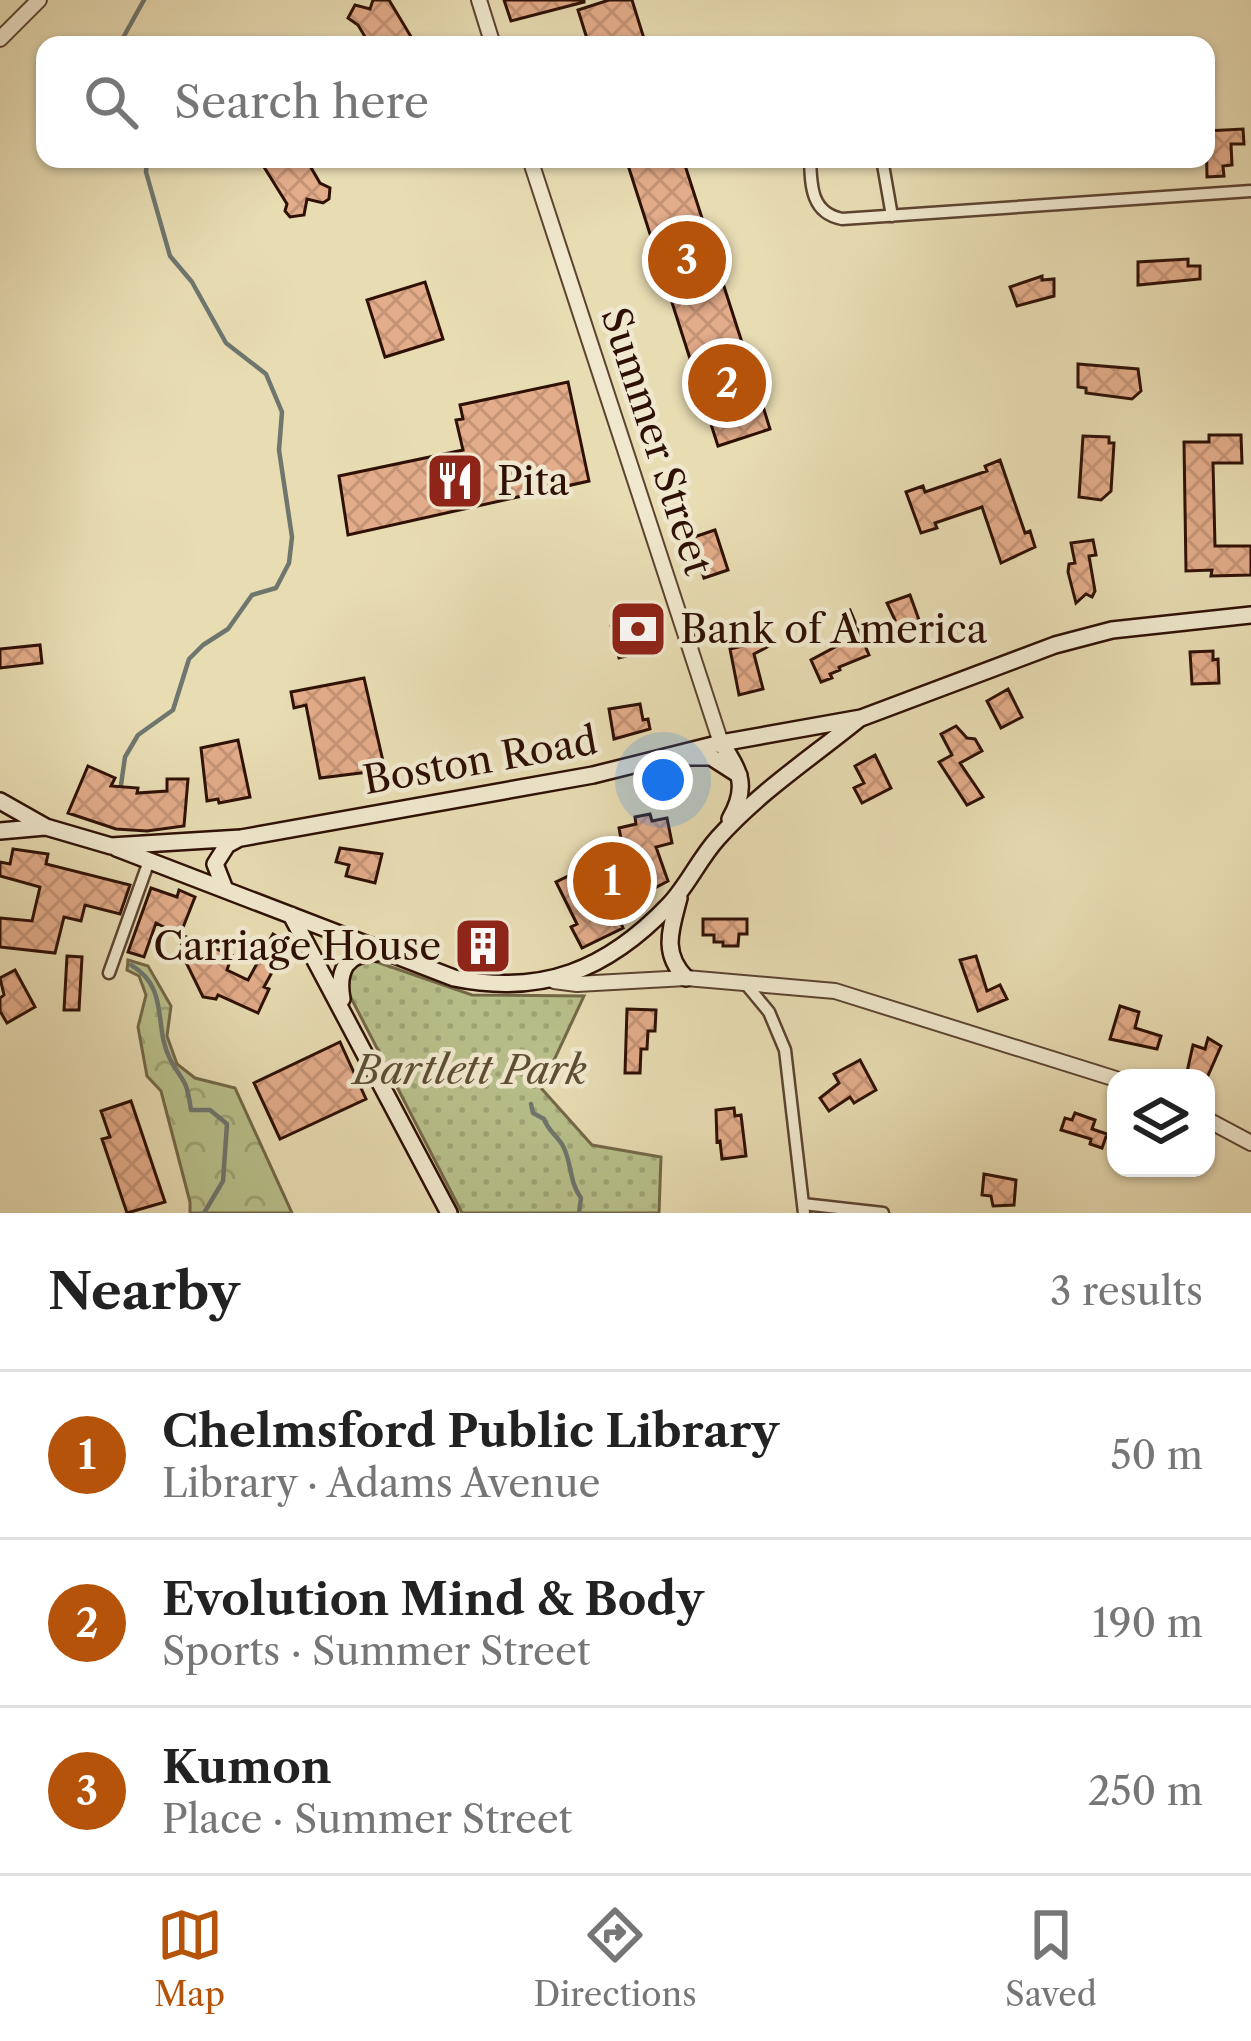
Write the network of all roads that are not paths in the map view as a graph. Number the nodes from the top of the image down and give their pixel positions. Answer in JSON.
{"nodes":[{"id":1,"x":39,"y":0,"type":"edge"},
{"id":2,"x":479,"y":0,"type":"edge"},
{"id":3,"x":490,"y":36,"type":"edge"},
{"id":4,"x":0,"y":39,"type":"edge"},
{"id":5,"x":533,"y":168,"type":"edge"},
{"id":6,"x":811,"y":168,"type":"edge"},
{"id":7,"x":884,"y":168,"type":"edge"},
{"id":8,"x":1251,"y":190,"type":"edge"},
{"id":9,"x":892,"y":216,"type":"junction"},
{"id":10,"x":1251,"y":615,"type":"edge"},
{"id":11,"x":861,"y":718,"type":"junction"},
{"id":12,"x":721,"y":743,"type":"junction"},
{"id":13,"x":675,"y":757,"type":"junction"},
{"id":14,"x":741,"y":776,"type":"junction"},
{"id":15,"x":0,"y":800,"type":"edge"},
{"id":16,"x":46,"y":827,"type":"junction"},
{"id":17,"x":0,"y":831,"type":"edge"},
{"id":18,"x":719,"y":837,"type":"junction"},
{"id":19,"x":241,"y":838,"type":"junction"},
{"id":20,"x":111,"y":846,"type":"junction"},
{"id":21,"x":149,"y":862,"type":"junction"},
{"id":22,"x":224,"y":886,"type":"junction"},
{"id":23,"x":681,"y":890,"type":"junction"},
{"id":24,"x":291,"y":915,"type":"junction"},
{"id":25,"x":387,"y":953,"type":"junction"},
{"id":26,"x":109,"y":973,"type":"dead end"},
{"id":27,"x":686,"y":978,"type":"junction"},
{"id":28,"x":554,"y":981,"type":"junction"},
{"id":29,"x":744,"y":982,"type":"junction"},
{"id":30,"x":344,"y":1008,"type":"junction"},
{"id":31,"x":1107,"y":1076,"type":"edge"},
{"id":32,"x":1215,"y":1124,"type":"edge"},
{"id":33,"x":1251,"y":1143,"type":"edge"},
{"id":34,"x":803,"y":1208,"type":"edge"},
{"id":35,"x":449,"y":1213,"type":"edge"},
{"id":36,"x":883,"y":1213,"type":"edge"}],
"edges":[{"from":1,"to":4,"type":"street"},
{"from":2,"to":3,"type":"street"},
{"from":5,"to":12,"type":"street","name":"Summer Street"},
{"from":6,"to":9,"type":"street"},
{"from":7,"to":9,"type":"street"},
{"from":8,"to":9,"type":"street"},
{"from":10,"to":11,"type":"main road","name":"Boston Road"},
{"from":11,"to":12,"type":"main road","name":"Boston Road"},
{"from":11,"to":18,"type":"main road"},
{"from":12,"to":13,"type":"main road","name":"Boston Road"},
{"from":12,"to":14,"type":"main road"},
{"from":13,"to":14,"type":"main road"},
{"from":13,"to":19,"type":"main road","name":"Boston Road"},
{"from":14,"to":18,"type":"main road"},
{"from":15,"to":16,"type":"main road","name":"Boston Road"},
{"from":16,"to":17,"type":"main road"},
{"from":16,"to":20,"type":"main road","name":"Boston Road"},
{"from":18,"to":23,"type":"main road"},
{"from":19,"to":20,"type":"main road","name":"Boston Road"},
{"from":19,"to":22,"type":"main road"},
{"from":20,"to":21,"type":"main road"},
{"from":21,"to":22,"type":"main road"},
{"from":21,"to":26,"type":"street"},
{"from":22,"to":24,"type":"main road"},
{"from":23,"to":27,"type":"main road"},
{"from":23,"to":28,"type":"main road"},
{"from":24,"to":25,"type":"main road"},
{"from":24,"to":30,"type":"main road"},
{"from":25,"to":28,"type":"main road"},
{"from":25,"to":30,"type":"main road"},
{"from":27,"to":28,"type":"street"},
{"from":27,"to":29,"type":"street"},
{"from":29,"to":31,"type":"street"},
{"from":29,"to":34,"type":"street"},
{"from":30,"to":35,"type":"main road"},
{"from":32,"to":33,"type":"street"},
{"from":34,"to":36,"type":"street"}]}
